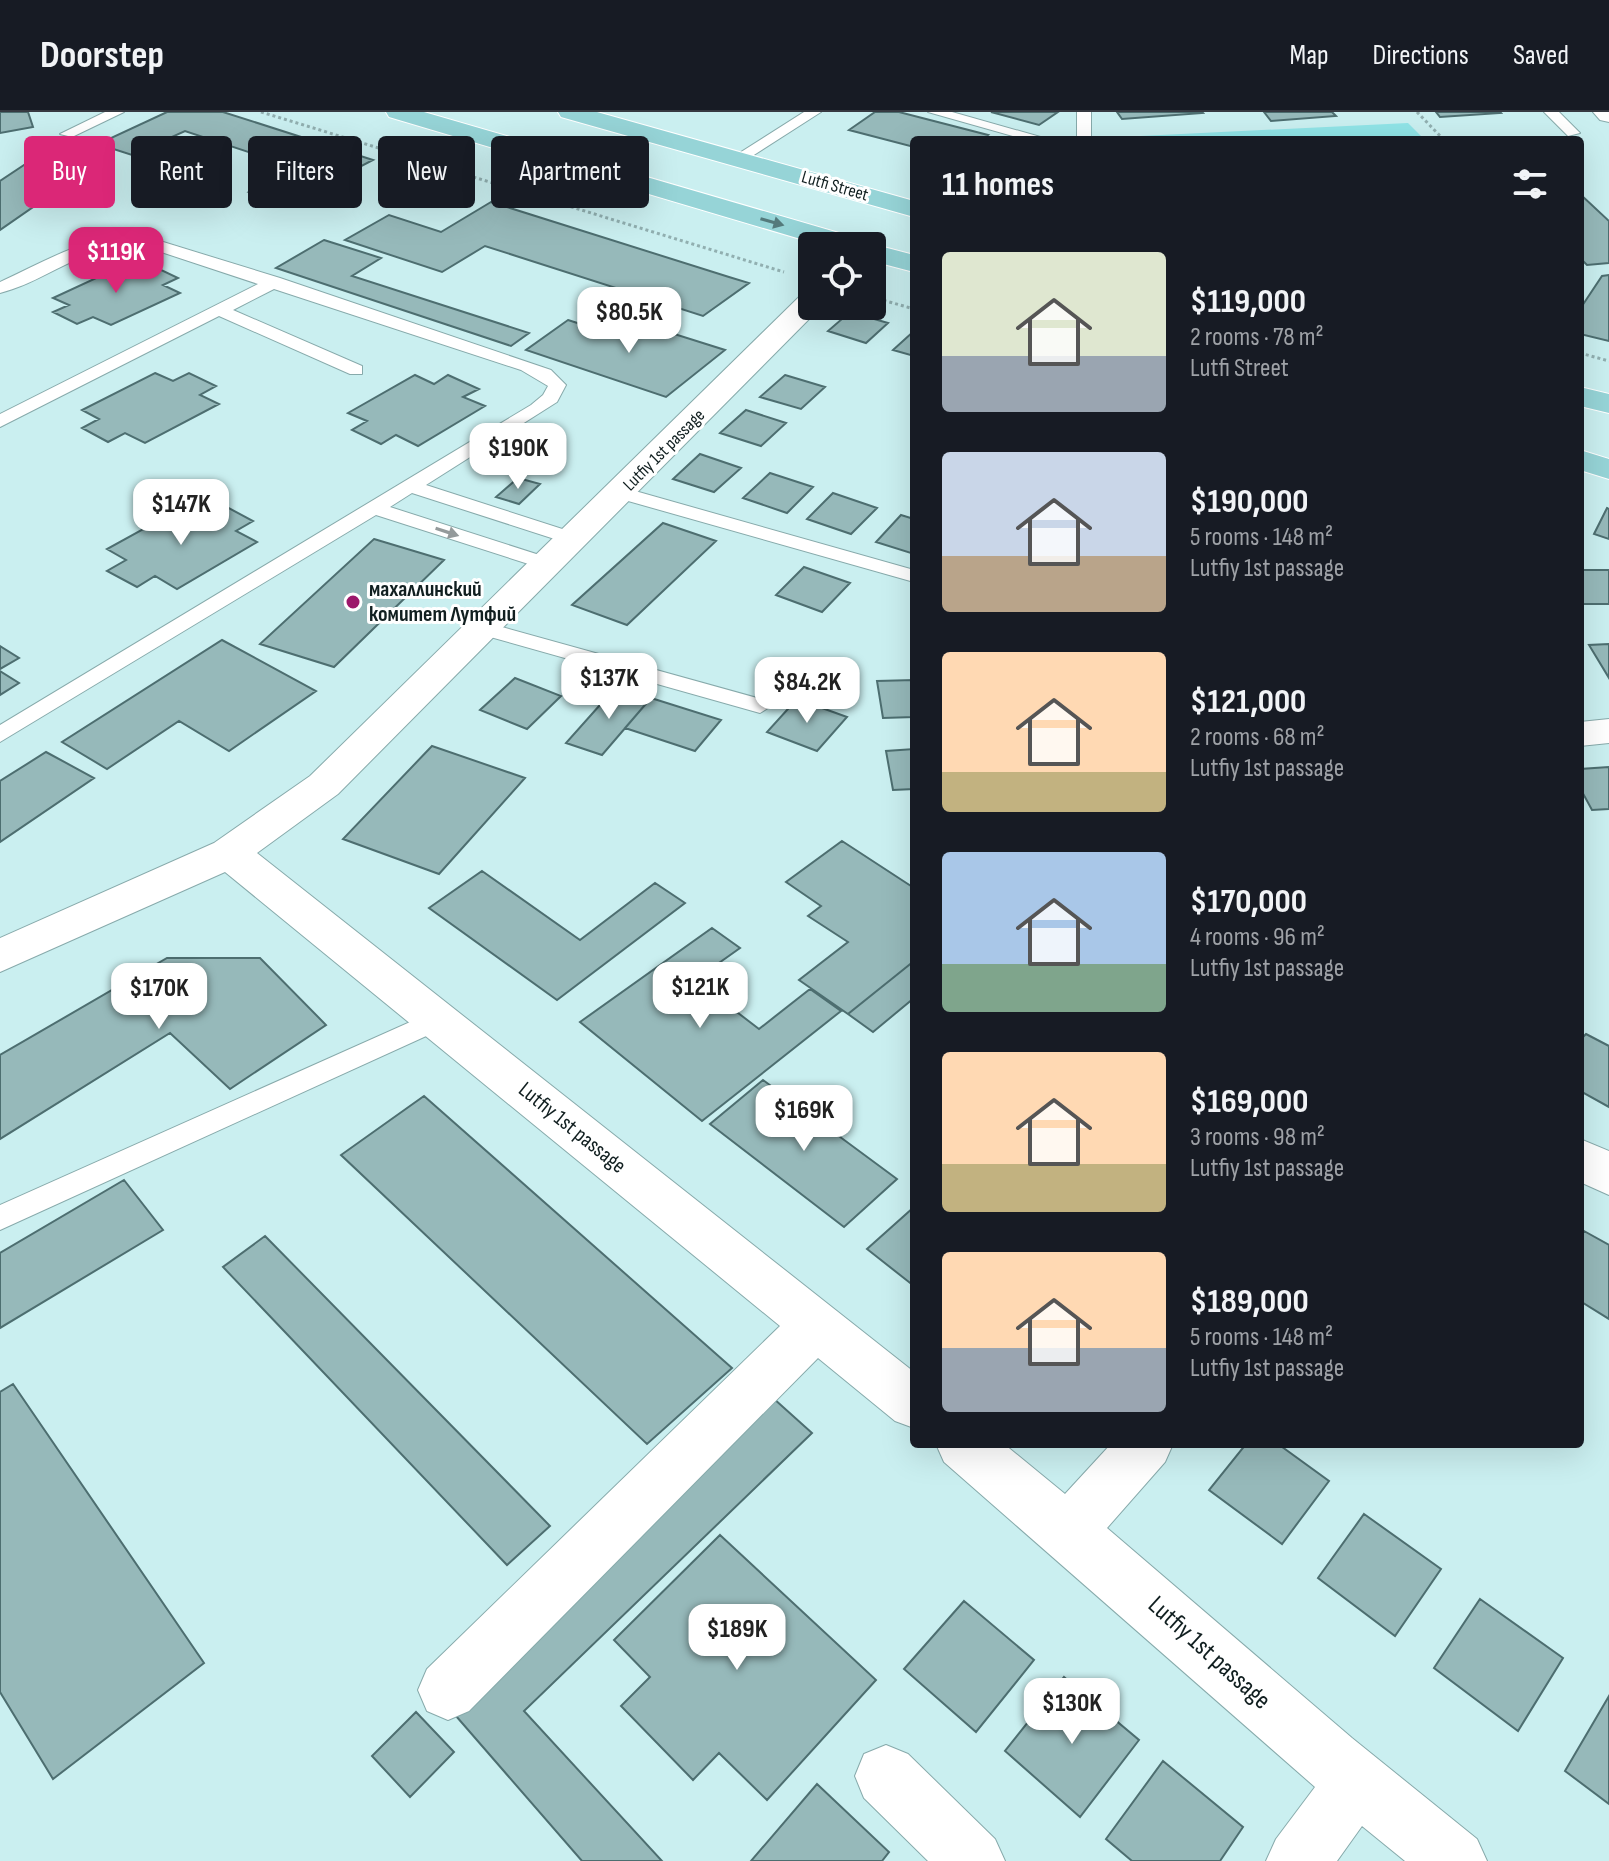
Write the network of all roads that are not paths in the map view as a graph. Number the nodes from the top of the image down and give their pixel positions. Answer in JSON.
{"nodes":[{"id":1,"x":117,"y":112,"type":"edge"},
{"id":2,"x":398,"y":112,"type":"edge"},
{"id":3,"x":570,"y":112,"type":"edge"},
{"id":4,"x":814,"y":112,"type":"edge"},
{"id":5,"x":935,"y":112,"type":"edge"},
{"id":6,"x":1084,"y":112,"type":"edge"},
{"id":7,"x":1551,"y":112,"type":"edge"},
{"id":8,"x":1573,"y":133,"type":"dead end"},
{"id":9,"x":67,"y":134,"type":"dead end"},
{"id":10,"x":1028,"y":136,"type":"edge"},
{"id":11,"x":1084,"y":136,"type":"edge"},
{"id":12,"x":738,"y":159,"type":"junction"},
{"id":13,"x":910,"y":208,"type":"edge"},
{"id":14,"x":805,"y":232,"type":"edge"},
{"id":15,"x":886,"y":256,"type":"edge"},
{"id":16,"x":910,"y":263,"type":"edge"},
{"id":17,"x":274,"y":282,"type":"junction"},
{"id":18,"x":0,"y":288,"type":"edge"},
{"id":19,"x":798,"y":290,"type":"edge"},
{"id":20,"x":219,"y":310,"type":"junction"},
{"id":21,"x":356,"y":370,"type":"dead end"},
{"id":22,"x":1584,"y":397,"type":"edge"},
{"id":23,"x":1609,"y":404,"type":"edge"},
{"id":24,"x":0,"y":421,"type":"edge"},
{"id":25,"x":1584,"y":461,"type":"edge"},
{"id":26,"x":1609,"y":469,"type":"edge"},
{"id":27,"x":410,"y":486,"type":"junction"},
{"id":28,"x":621,"y":493,"type":"junction"},
{"id":29,"x":373,"y":508,"type":"junction"},
{"id":30,"x":574,"y":539,"type":"junction"},
{"id":31,"x":548,"y":564,"type":"junction"},
{"id":32,"x":910,"y":575,"type":"edge"},
{"id":33,"x":484,"y":628,"type":"junction"},
{"id":34,"x":760,"y":706,"type":"dead end"},
{"id":35,"x":1609,"y":731,"type":"edge"},
{"id":36,"x":1584,"y":734,"type":"edge"},
{"id":37,"x":0,"y":735,"type":"edge"},
{"id":38,"x":229,"y":853,"type":"junction"},
{"id":39,"x":0,"y":956,"type":"edge"},
{"id":40,"x":437,"y":1020,"type":"junction"},
{"id":41,"x":1584,"y":1160,"type":"edge"},
{"id":42,"x":1609,"y":1175,"type":"edge"},
{"id":43,"x":0,"y":1218,"type":"edge"},
{"id":44,"x":816,"y":1325,"type":"junction"},
{"id":45,"x":910,"y":1401,"type":"edge"},
{"id":46,"x":968,"y":1448,"type":"edge"},
{"id":47,"x":1142,"y":1448,"type":"edge"},
{"id":48,"x":1069,"y":1530,"type":"junction"},
{"id":49,"x":448,"y":1690,"type":"dead end"},
{"id":50,"x":886,"y":1776,"type":"dead end"},
{"id":51,"x":1355,"y":1784,"type":"junction"},
{"id":52,"x":973,"y":1861,"type":"edge"},
{"id":53,"x":1298,"y":1861,"type":"edge"},
{"id":54,"x":1455,"y":1861,"type":"edge"}],
"edges":[{"from":1,"to":9,"type":"lane"},
{"from":2,"to":14,"type":"main road","one_way":true},
{"from":3,"to":12,"type":"main road","name":"Lutfi Street"},
{"from":4,"to":12,"type":"lane"},
{"from":5,"to":10,"type":"lane"},
{"from":6,"to":11,"type":"lane"},
{"from":7,"to":8,"type":"lane"},
{"from":12,"to":13,"type":"main road","name":"Lutfi Street"},
{"from":15,"to":16,"type":"main road"},
{"from":17,"to":18,"type":"lane"},
{"from":17,"to":20,"type":"lane"},
{"from":17,"to":27,"type":"lane"},
{"from":19,"to":28,"type":"street","name":"Lutfiy 1st passage"},
{"from":20,"to":21,"type":"lane"},
{"from":20,"to":24,"type":"lane"},
{"from":22,"to":23,"type":"main road"},
{"from":25,"to":26,"type":"main road"},
{"from":27,"to":29,"type":"lane"},
{"from":27,"to":30,"type":"lane"},
{"from":28,"to":30,"type":"street","name":"Lutfiy 1st passage"},
{"from":28,"to":32,"type":"lane"},
{"from":29,"to":31,"type":"lane","one_way":true},
{"from":29,"to":37,"type":"lane"},
{"from":30,"to":31,"type":"street","name":"Lutfiy 1st passage"},
{"from":31,"to":33,"type":"street","name":"Lutfiy 1st passage"},
{"from":33,"to":34,"type":"lane"},
{"from":33,"to":38,"type":"street","name":"Lutfiy 1st passage"},
{"from":35,"to":36,"type":"street"},
{"from":38,"to":39,"type":"street","name":"Lutfiy 1st passage"},
{"from":38,"to":40,"type":"street","name":"Lutfiy 1st passage"},
{"from":40,"to":43,"type":"lane"},
{"from":40,"to":44,"type":"street","name":"Lutfiy 1st passage"},
{"from":41,"to":42,"type":"street"},
{"from":44,"to":45,"type":"street","name":"Lutfiy 1st passage"},
{"from":44,"to":49,"type":"street"},
{"from":46,"to":48,"type":"street","name":"Lutfiy 1st passage"},
{"from":47,"to":48,"type":"street"},
{"from":48,"to":51,"type":"street","name":"Lutfiy 1st passage"},
{"from":50,"to":52,"type":"street"},
{"from":51,"to":53,"type":"street"},
{"from":51,"to":54,"type":"street","name":"Lutfiy 1st passage"}]}
